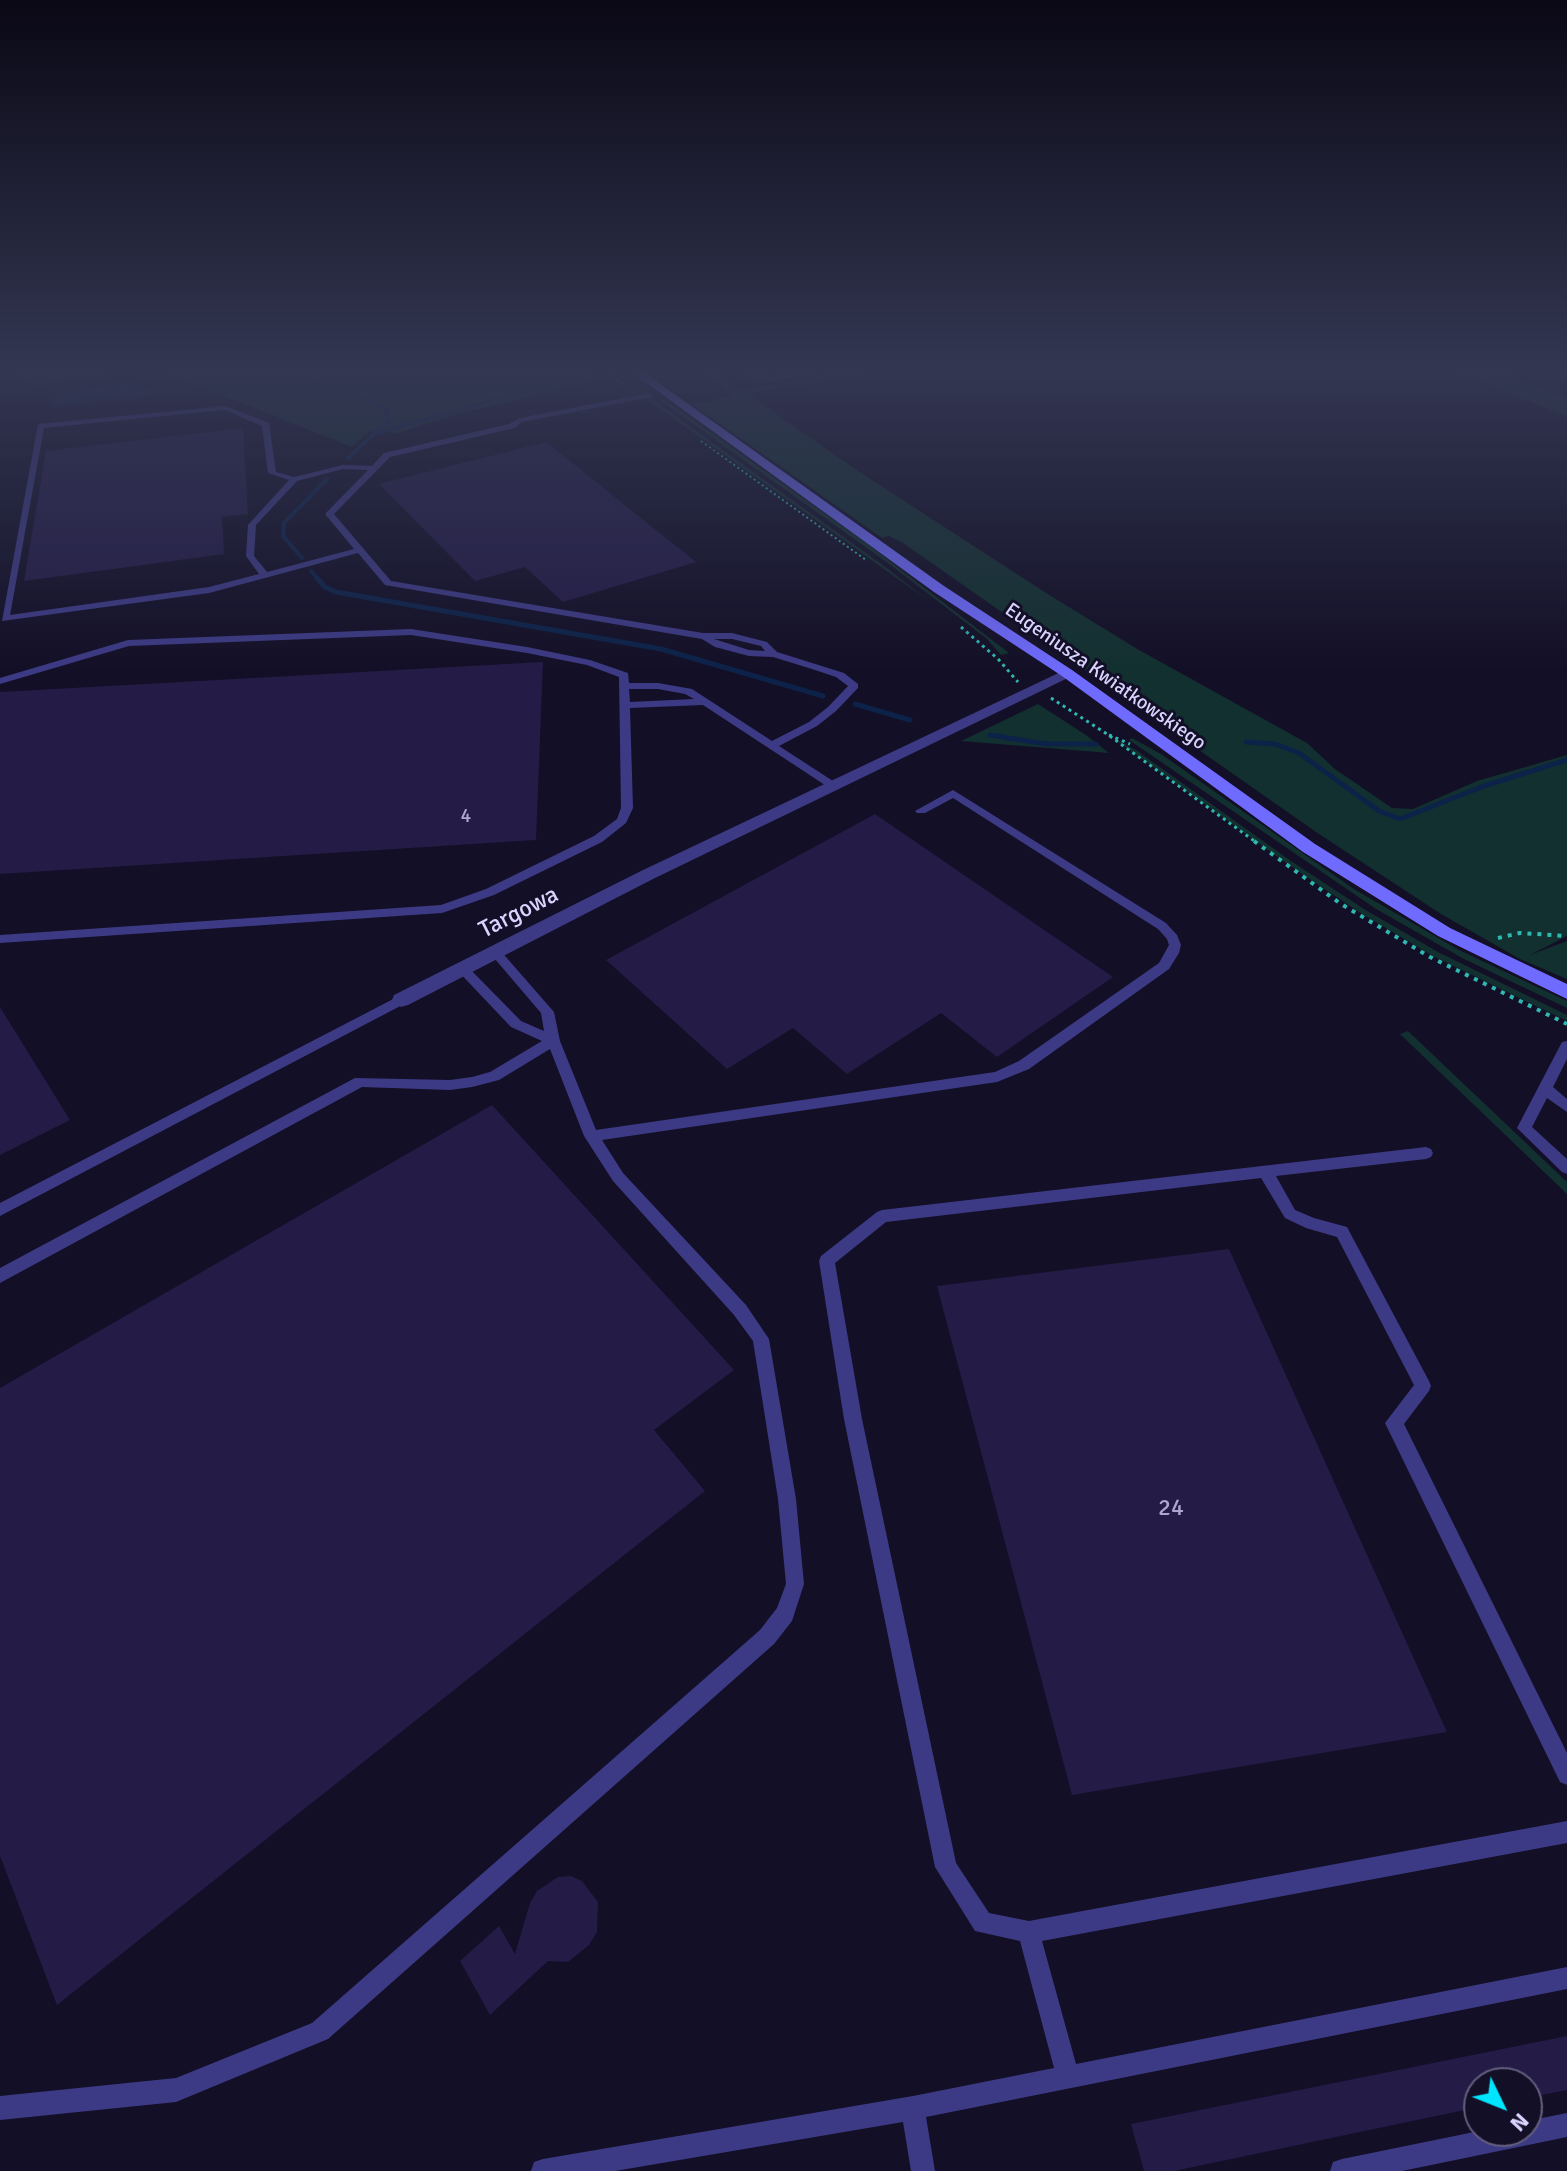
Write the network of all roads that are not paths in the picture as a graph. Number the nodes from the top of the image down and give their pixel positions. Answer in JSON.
{"nodes":[{"id":1,"x":32,"y":472,"type":"edge"},
{"id":2,"x":272,"y":472,"type":"edge"},
{"id":3,"x":321,"y":472,"type":"edge"},
{"id":4,"x":370,"y":472,"type":"edge"},
{"id":5,"x":776,"y":472,"type":"edge"},
{"id":6,"x":294,"y":479,"type":"junction"},
{"id":7,"x":360,"y":550,"type":"junction"},
{"id":8,"x":265,"y":575,"type":"junction"},
{"id":9,"x":1067,"y":673,"type":"junction"},
{"id":10,"x":0,"y":681,"type":"edge"},
{"id":11,"x":625,"y":686,"type":"junction"},
{"id":12,"x":706,"y":702,"type":"junction"},
{"id":13,"x":623,"y":705,"type":"junction"},
{"id":14,"x":773,"y":745,"type":"junction"},
{"id":15,"x":832,"y":785,"type":"junction"},
{"id":16,"x":921,"y":811,"type":"dead end"},
{"id":17,"x":0,"y":939,"type":"edge"},
{"id":18,"x":495,"y":952,"type":"junction"},
{"id":19,"x":462,"y":969,"type":"junction"},
{"id":20,"x":1567,"y":992,"type":"edge"},
{"id":21,"x":401,"y":1000,"type":"joint"},
{"id":22,"x":553,"y":1041,"type":"junction"},
{"id":23,"x":1567,"y":1046,"type":"edge"},
{"id":24,"x":1545,"y":1088,"type":"junction"},
{"id":25,"x":1567,"y":1107,"type":"edge"},
{"id":26,"x":591,"y":1136,"type":"junction"},
{"id":27,"x":1426,"y":1153,"type":"dead end"},
{"id":28,"x":1567,"y":1168,"type":"edge"},
{"id":29,"x":1264,"y":1170,"type":"junction"},
{"id":30,"x":0,"y":1210,"type":"edge"},
{"id":31,"x":0,"y":1276,"type":"edge"},
{"id":32,"x":1567,"y":1775,"type":"edge"},
{"id":33,"x":1567,"y":1832,"type":"edge"},
{"id":34,"x":1029,"y":1932,"type":"junction"},
{"id":35,"x":1567,"y":1978,"type":"edge"},
{"id":36,"x":1068,"y":2078,"type":"junction"},
{"id":37,"x":0,"y":2108,"type":"edge"},
{"id":38,"x":913,"y":2108,"type":"junction"},
{"id":39,"x":1567,"y":2125,"type":"edge"},
{"id":40,"x":543,"y":2171,"type":"edge"},
{"id":41,"x":923,"y":2171,"type":"edge"},
{"id":42,"x":1342,"y":2171,"type":"edge"}],
"edges":[{"from":1,"to":8,"type":"lane"},
{"from":2,"to":6,"type":"lane"},
{"from":3,"to":6,"type":"lane"},
{"from":4,"to":7,"type":"lane"},
{"from":5,"to":9,"type":"main road","name":"Eugeniusza Kwiatkowskiego"},
{"from":6,"to":8,"type":"lane"},
{"from":7,"to":8,"type":"lane"},
{"from":7,"to":14,"type":"lane"},
{"from":9,"to":15,"type":"street","name":"Targowa"},
{"from":9,"to":20,"type":"main road","name":"Eugeniusza Kwiatkowskiego"},
{"from":10,"to":11,"type":"lane"},
{"from":11,"to":12,"type":"lane"},
{"from":11,"to":13,"type":"lane"},
{"from":12,"to":13,"type":"lane"},
{"from":12,"to":14,"type":"lane"},
{"from":13,"to":17,"type":"lane"},
{"from":14,"to":15,"type":"lane"},
{"from":15,"to":18,"type":"street","name":"Targowa"},
{"from":16,"to":26,"type":"lane"},
{"from":18,"to":19,"type":"street","name":"Targowa"},
{"from":18,"to":22,"type":"lane"},
{"from":19,"to":21,"type":"street","name":"Targowa"},
{"from":19,"to":22,"type":"lane"},
{"from":21,"to":30,"type":"lane","name":"Targowa"},
{"from":22,"to":26,"type":"lane"},
{"from":22,"to":31,"type":"lane"},
{"from":23,"to":24,"type":"lane"},
{"from":24,"to":25,"type":"lane"},
{"from":24,"to":28,"type":"lane"},
{"from":26,"to":37,"type":"lane"},
{"from":27,"to":29,"type":"lane"},
{"from":29,"to":32,"type":"lane"},
{"from":29,"to":34,"type":"lane"},
{"from":33,"to":34,"type":"lane"},
{"from":34,"to":36,"type":"lane"},
{"from":35,"to":36,"type":"lane"},
{"from":36,"to":38,"type":"lane"},
{"from":38,"to":40,"type":"lane"},
{"from":38,"to":41,"type":"lane"},
{"from":39,"to":42,"type":"lane"}]}
